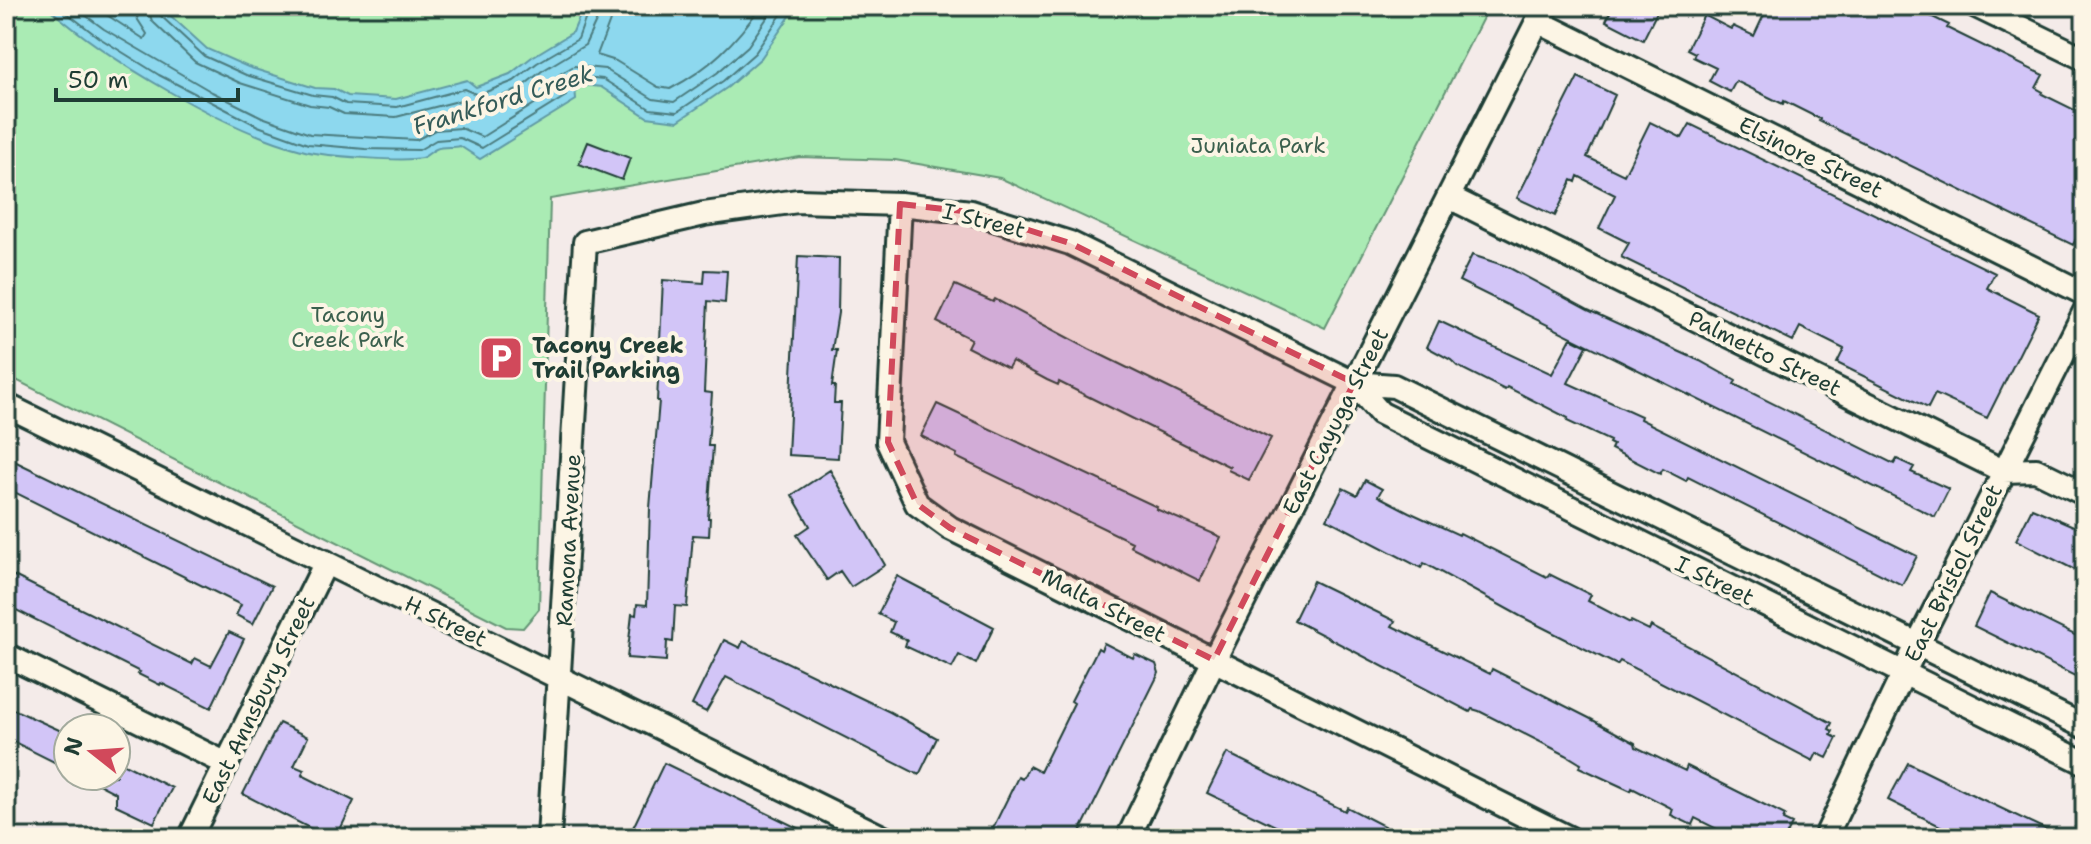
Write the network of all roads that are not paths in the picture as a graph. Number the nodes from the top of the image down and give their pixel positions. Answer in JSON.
{"nodes":[{"id":1,"x":1976,"y":6,"type":"edge"},
{"id":2,"x":1541,"y":13,"type":"edge"},
{"id":3,"x":2085,"y":59,"type":"edge"},
{"id":4,"x":1449,"y":197,"type":"junction"},
{"id":5,"x":900,"y":204,"type":"junction"},
{"id":6,"x":585,"y":242,"type":"joint"},
{"id":7,"x":2085,"y":294,"type":"edge"},
{"id":8,"x":2085,"y":311,"type":"edge"},
{"id":9,"x":1354,"y":383,"type":"junction"},
{"id":10,"x":6,"y":405,"type":"edge"},
{"id":11,"x":2003,"y":471,"type":"junction"},
{"id":12,"x":2085,"y":494,"type":"edge"},
{"id":13,"x":326,"y":562,"type":"junction"},
{"id":14,"x":1917,"y":645,"type":"junction"},
{"id":15,"x":6,"y":655,"type":"edge"},
{"id":16,"x":1214,"y":660,"type":"junction"},
{"id":17,"x":1903,"y":673,"type":"junction"},
{"id":18,"x":560,"y":676,"type":"junction"},
{"id":19,"x":2085,"y":727,"type":"edge"},
{"id":20,"x":2085,"y":763,"type":"edge"},
{"id":21,"x":227,"y":764,"type":"junction"},
{"id":22,"x":190,"y":838,"type":"edge"},
{"id":23,"x":549,"y":838,"type":"edge"},
{"id":24,"x":884,"y":838,"type":"edge"},
{"id":25,"x":1128,"y":838,"type":"edge"},
{"id":26,"x":1569,"y":838,"type":"edge"},
{"id":27,"x":1825,"y":838,"type":"edge"}],
"edges":[{"from":1,"to":3,"type":"street"},
{"from":2,"to":4,"type":"street","name":"East Cayuga Street"},
{"from":2,"to":7,"type":"street","name":"Elsinore Street"},
{"from":4,"to":9,"type":"street","name":"East Cayuga Street"},
{"from":4,"to":11,"type":"street","name":"Palmetto Street"},
{"from":5,"to":6,"type":"street","name":"I Street"},
{"from":5,"to":9,"type":"street","name":"I Street"},
{"from":5,"to":16,"type":"street","name":"Malta Street"},
{"from":6,"to":18,"type":"street","name":"Ramona Avenue"},
{"from":8,"to":11,"type":"street","name":"East Bristol Street"},
{"from":9,"to":14,"type":"street","name":"I Street"},
{"from":9,"to":16,"type":"street","name":"East Cayuga Street"},
{"from":9,"to":17,"type":"street","name":"I Street"},
{"from":10,"to":13,"type":"street","name":"H Street"},
{"from":11,"to":12,"type":"street","name":"Palmetto Street"},
{"from":11,"to":14,"type":"street","name":"East Bristol Street"},
{"from":13,"to":18,"type":"street","name":"H Street"},
{"from":13,"to":21,"type":"street","name":"East Annsbury Street"},
{"from":14,"to":17,"type":"street","name":"East Bristol Street"},
{"from":14,"to":19,"type":"street","name":"I Street"},
{"from":15,"to":21,"type":"street"},
{"from":16,"to":25,"type":"street","name":"East Cayuga Street"},
{"from":16,"to":26,"type":"street","name":"Malta Street"},
{"from":17,"to":20,"type":"street","name":"I Street"},
{"from":17,"to":27,"type":"street","name":"East Bristol Street"},
{"from":18,"to":23,"type":"street","name":"Ramona Avenue"},
{"from":18,"to":24,"type":"street","name":"H Street"},
{"from":21,"to":22,"type":"street","name":"East Annsbury Street"}]}
